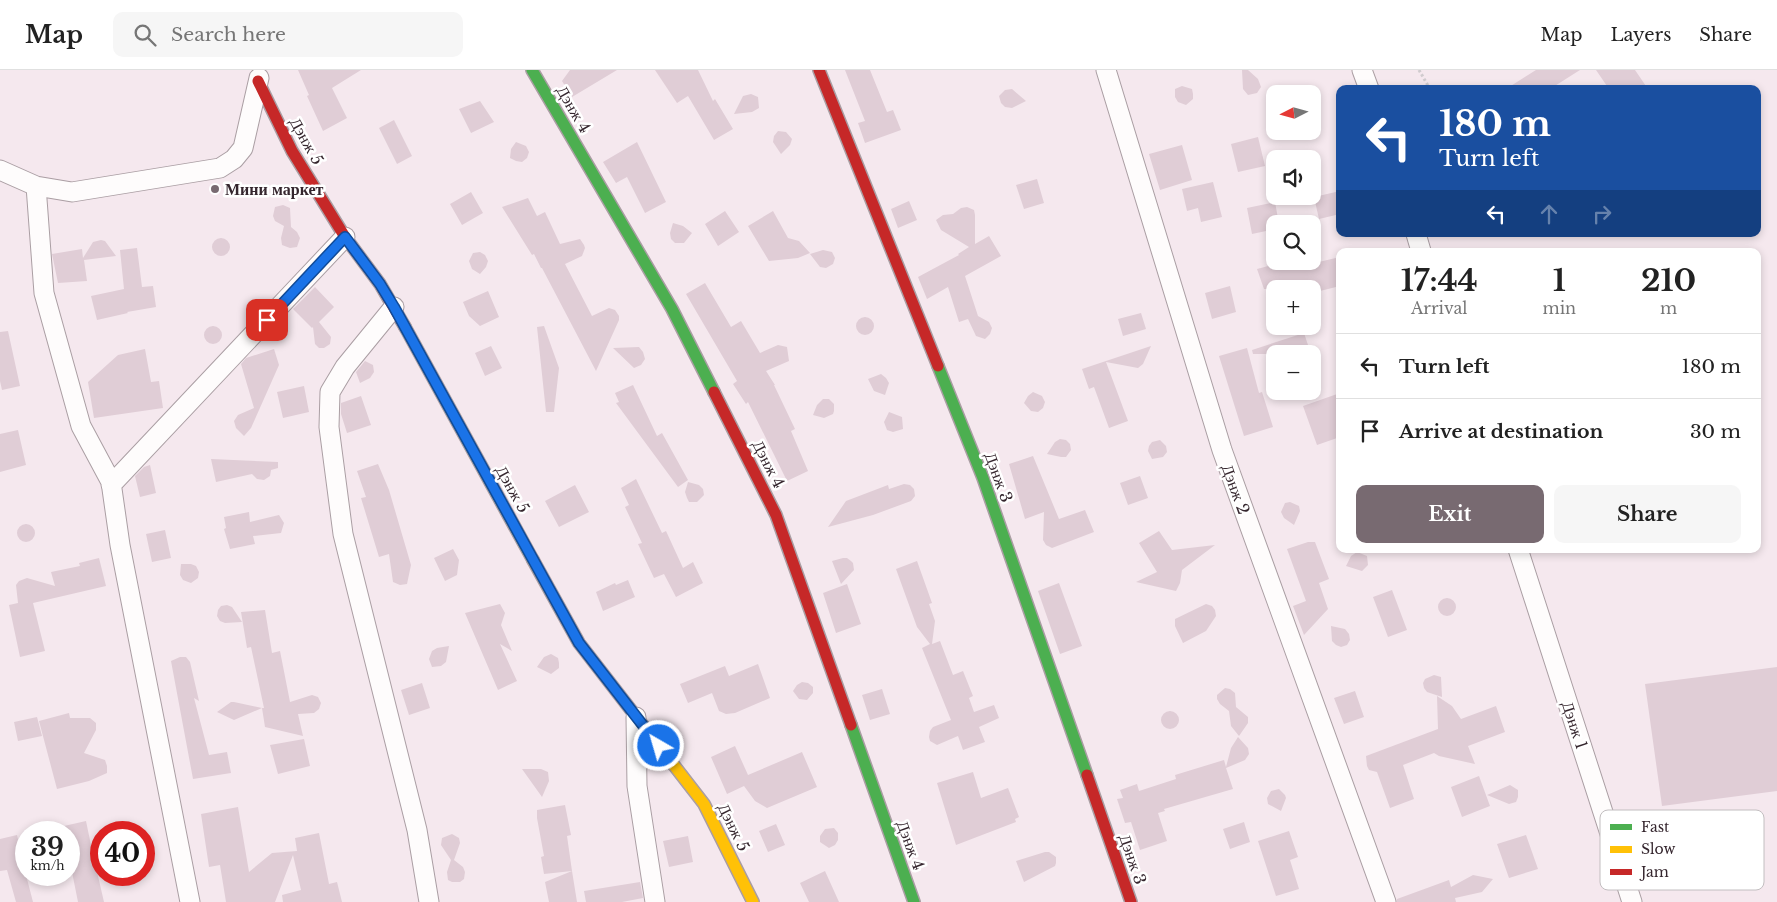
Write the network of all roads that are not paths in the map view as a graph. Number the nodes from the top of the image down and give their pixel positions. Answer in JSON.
{"nodes":[{"id":1,"x":532,"y":70,"type":"edge"},
{"id":2,"x":819,"y":70,"type":"edge"},
{"id":3,"x":1106,"y":70,"type":"edge"},
{"id":4,"x":1362,"y":70,"type":"edge"},
{"id":5,"x":259,"y":76,"type":"edge"},
{"id":6,"x":1368,"y":85,"type":"edge"},
{"id":7,"x":0,"y":170,"type":"edge"},
{"id":8,"x":36,"y":186,"type":"junction"},
{"id":9,"x":345,"y":237,"type":"junction"},
{"id":10,"x":394,"y":307,"type":"junction"},
{"id":11,"x":111,"y":485,"type":"junction"},
{"id":12,"x":1519,"y":553,"type":"edge"},
{"id":13,"x":636,"y":718,"type":"junction"},
{"id":14,"x":1602,"y":810,"type":"edge"},
{"id":15,"x":1628,"y":890,"type":"edge"},
{"id":16,"x":190,"y":902,"type":"edge"},
{"id":17,"x":429,"y":902,"type":"edge"},
{"id":18,"x":655,"y":902,"type":"edge"},
{"id":19,"x":752,"y":902,"type":"edge"},
{"id":20,"x":914,"y":902,"type":"edge"},
{"id":21,"x":1131,"y":902,"type":"edge"},
{"id":22,"x":1386,"y":902,"type":"edge"},
{"id":23,"x":1632,"y":902,"type":"edge"}],
"edges":[{"from":1,"to":20,"type":"street","name":"Дэнж 4"},
{"from":2,"to":21,"type":"street","name":"Дэнж 3"},
{"from":3,"to":22,"type":"street","name":"Дэнж 2"},
{"from":4,"to":6,"type":"street"},
{"from":5,"to":8,"type":"street"},
{"from":5,"to":9,"type":"street","name":"Дэнж 5"},
{"from":7,"to":8,"type":"street"},
{"from":8,"to":11,"type":"street"},
{"from":9,"to":10,"type":"street","name":"Дэнж 5"},
{"from":9,"to":11,"type":"street"},
{"from":10,"to":13,"type":"street","name":"Дэнж 5"},
{"from":10,"to":17,"type":"street"},
{"from":11,"to":16,"type":"street"},
{"from":12,"to":14,"type":"street","name":"Дэнж 1"},
{"from":13,"to":18,"type":"street"},
{"from":13,"to":19,"type":"street","name":"Дэнж 5"},
{"from":15,"to":23,"type":"street","name":"Дэнж 1"}]}
